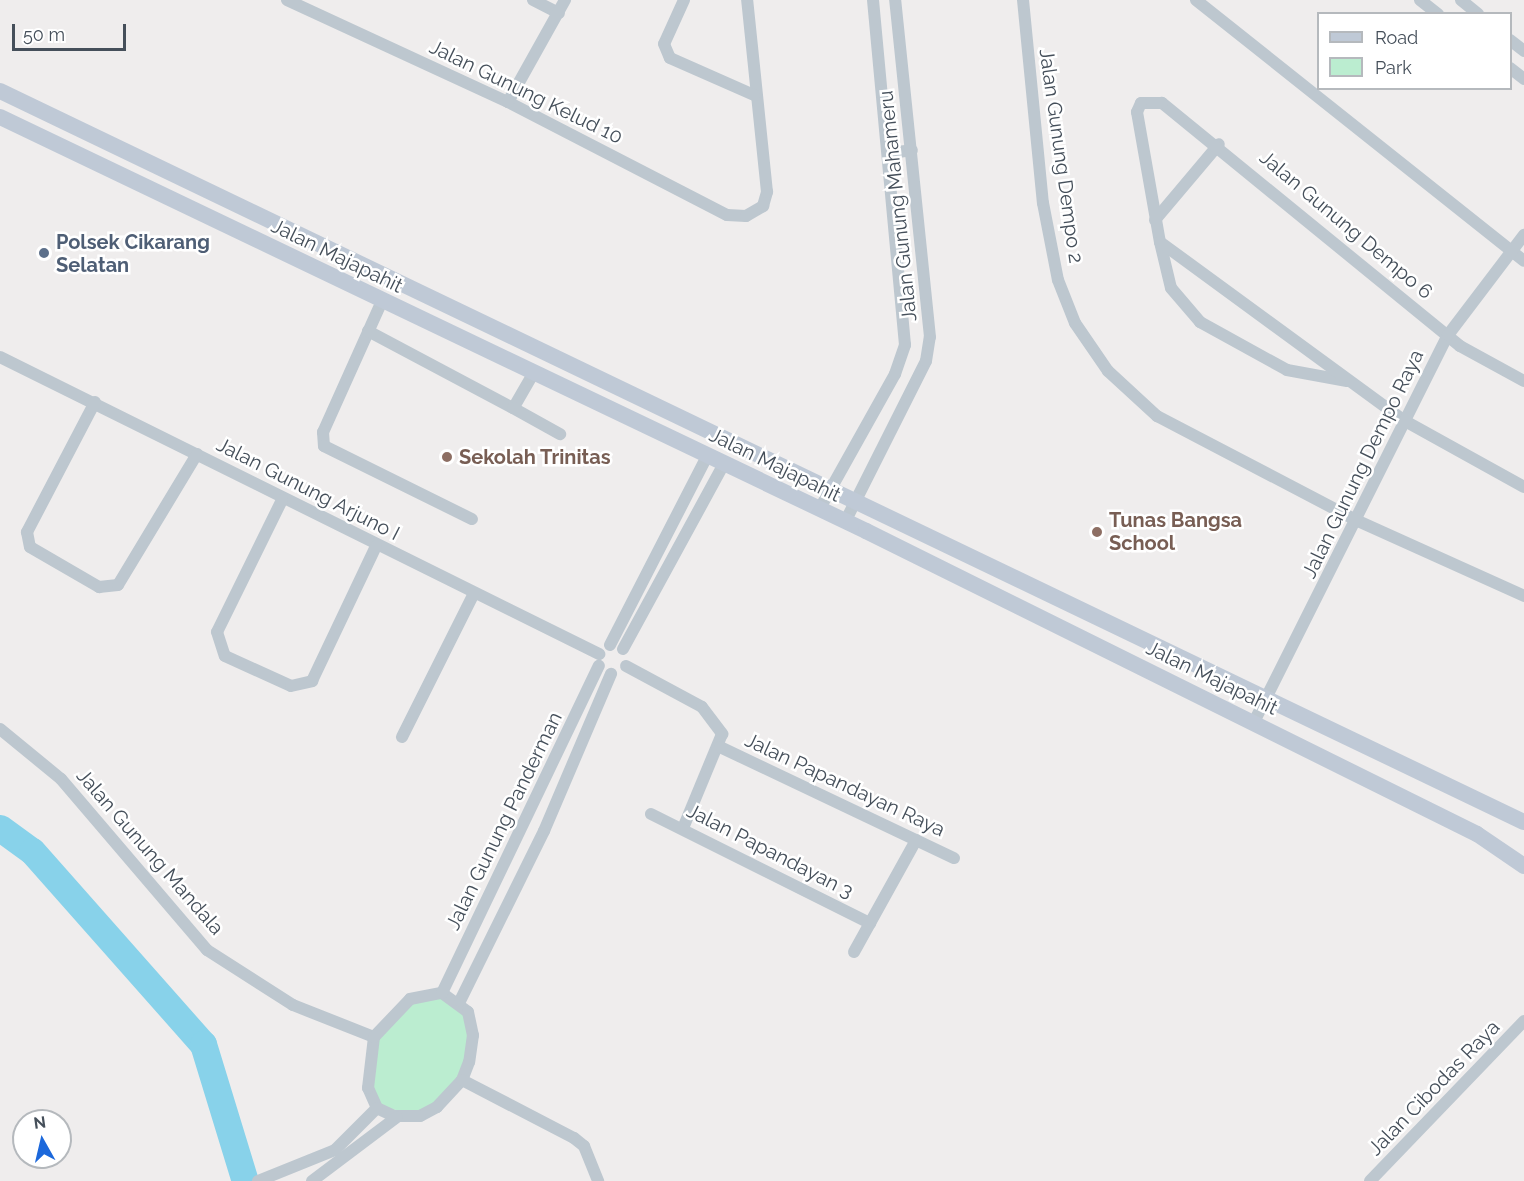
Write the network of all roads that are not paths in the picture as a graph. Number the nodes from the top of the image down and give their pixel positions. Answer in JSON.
{"nodes":[{"id":1,"x":287,"y":0,"type":"edge"},
{"id":2,"x":533,"y":0,"type":"edge"},
{"id":3,"x":565,"y":0,"type":"edge"},
{"id":4,"x":684,"y":0,"type":"edge"},
{"id":5,"x":747,"y":0,"type":"edge"},
{"id":6,"x":873,"y":0,"type":"edge"},
{"id":7,"x":896,"y":0,"type":"edge"},
{"id":8,"x":1023,"y":0,"type":"edge"},
{"id":9,"x":1196,"y":0,"type":"edge"},
{"id":10,"x":1420,"y":0,"type":"edge"},
{"id":11,"x":1461,"y":0,"type":"edge"},
{"id":12,"x":1435,"y":12,"type":"edge"},
{"id":13,"x":1476,"y":12,"type":"edge"},
{"id":14,"x":559,"y":13,"type":"junction"},
{"id":15,"x":1512,"y":42,"type":"edge"},
{"id":16,"x":1524,"y":51,"type":"edge"},
{"id":17,"x":0,"y":91,"type":"edge"},
{"id":18,"x":754,"y":95,"type":"junction"},
{"id":19,"x":508,"y":102,"type":"junction"},
{"id":20,"x":0,"y":117,"type":"edge"},
{"id":21,"x":1219,"y":144,"type":"junction"},
{"id":22,"x":912,"y":150,"type":"junction"},
{"id":23,"x":889,"y":153,"type":"junction"},
{"id":24,"x":1155,"y":220,"type":"junction"},
{"id":25,"x":1524,"y":235,"type":"edge"},
{"id":26,"x":1160,"y":242,"type":"junction"},
{"id":27,"x":1510,"y":253,"type":"junction"},
{"id":28,"x":1524,"y":261,"type":"edge"},
{"id":29,"x":351,"y":263,"type":"junction"},
{"id":30,"x":342,"y":282,"type":"junction"},
{"id":31,"x":382,"y":301,"type":"junction"},
{"id":32,"x":368,"y":331,"type":"junction"},
{"id":33,"x":1448,"y":335,"type":"junction"},
{"id":34,"x":0,"y":357,"type":"edge"},
{"id":35,"x":533,"y":374,"type":"junction"},
{"id":36,"x":1351,"y":381,"type":"junction"},
{"id":37,"x":1524,"y":381,"type":"edge"},
{"id":38,"x":95,"y":402,"type":"junction"},
{"id":39,"x":513,"y":408,"type":"junction"},
{"id":40,"x":1405,"y":421,"type":"junction"},
{"id":41,"x":560,"y":434,"type":"dead end"},
{"id":42,"x":197,"y":454,"type":"junction"},
{"id":43,"x":707,"y":456,"type":"junction"},
{"id":44,"x":724,"y":464,"type":"junction"},
{"id":45,"x":1524,"y":487,"type":"edge"},
{"id":46,"x":830,"y":488,"type":"junction"},
{"id":47,"x":282,"y":500,"type":"junction"},
{"id":48,"x":856,"y":500,"type":"junction"},
{"id":49,"x":819,"y":510,"type":"junction"},
{"id":50,"x":472,"y":519,"type":"dead end"},
{"id":51,"x":1358,"y":521,"type":"junction"},
{"id":52,"x":845,"y":522,"type":"junction"},
{"id":53,"x":376,"y":546,"type":"junction"},
{"id":54,"x":473,"y":595,"type":"junction"},
{"id":55,"x":1524,"y":596,"type":"edge"},
{"id":56,"x":610,"y":645,"type":"junction"},
{"id":57,"x":623,"y":649,"type":"junction"},
{"id":58,"x":599,"y":660,"type":"junction"},
{"id":59,"x":626,"y":666,"type":"junction"},
{"id":60,"x":611,"y":675,"type":"junction"},
{"id":61,"x":1268,"y":697,"type":"junction"},
{"id":62,"x":1254,"y":722,"type":"junction"},
{"id":63,"x":0,"y":729,"type":"edge"},
{"id":64,"x":402,"y":737,"type":"dead end"},
{"id":65,"x":720,"y":747,"type":"junction"},
{"id":66,"x":651,"y":814,"type":"dead end"},
{"id":67,"x":1524,"y":822,"type":"edge"},
{"id":68,"x":682,"y":828,"type":"junction"},
{"id":69,"x":916,"y":840,"type":"junction"},
{"id":70,"x":954,"y":858,"type":"dead end"},
{"id":71,"x":1524,"y":866,"type":"edge"},
{"id":72,"x":870,"y":923,"type":"junction"},
{"id":73,"x":854,"y":952,"type":"dead end"},
{"id":74,"x":442,"y":993,"type":"junction"},
{"id":75,"x":460,"y":1001,"type":"junction"},
{"id":76,"x":1524,"y":1021,"type":"edge"},
{"id":77,"x":374,"y":1037,"type":"junction"},
{"id":78,"x":462,"y":1080,"type":"junction"},
{"id":79,"x":377,"y":1108,"type":"junction"},
{"id":80,"x":397,"y":1117,"type":"junction"},
{"id":81,"x":258,"y":1181,"type":"edge"},
{"id":82,"x":312,"y":1181,"type":"edge"},
{"id":83,"x":598,"y":1181,"type":"edge"},
{"id":84,"x":1370,"y":1181,"type":"edge"}],
"edges":[{"from":1,"to":19,"type":"street","name":"Jalan Gunung Kelud 10"},
{"from":2,"to":14,"type":"street"},
{"from":3,"to":14,"type":"street"},
{"from":4,"to":18,"type":"street"},
{"from":5,"to":18,"type":"street"},
{"from":6,"to":23,"type":"street","name":"Jalan Gunung Mahameru"},
{"from":7,"to":22,"type":"street","name":"Jalan Gunung Mahameru"},
{"from":8,"to":51,"type":"street","name":"Jalan Gunung Dempo 2"},
{"from":9,"to":27,"type":"street"},
{"from":10,"to":12,"type":"street"},
{"from":11,"to":13,"type":"street"},
{"from":14,"to":19,"type":"street"},
{"from":15,"to":16,"type":"street"},
{"from":17,"to":29,"type":"street","name":"Jalan Majapahit"},
{"from":18,"to":19,"type":"street","name":"Jalan Gunung Kelud 10"},
{"from":20,"to":30,"type":"street","name":"Jalan Majapahit"},
{"from":21,"to":24,"type":"street"},
{"from":21,"to":24,"type":"street","name":"Jalan Gunung Dempo 6"},
{"from":21,"to":33,"type":"street","name":"Jalan Gunung Dempo 6"},
{"from":22,"to":23,"type":"street"},
{"from":22,"to":48,"type":"street","name":"Jalan Gunung Mahameru"},
{"from":23,"to":46,"type":"street","name":"Jalan Gunung Mahameru"},
{"from":24,"to":26,"type":"street","name":"Jalan Gunung Dempo 6"},
{"from":25,"to":27,"type":"street","name":"Jalan Gunung Dempo Raya"},
{"from":26,"to":36,"type":"street","name":"Jalan Gunung Dempo 6"},
{"from":26,"to":36,"type":"street","name":"Jalan Gunung Dempo 6"},
{"from":27,"to":28,"type":"street"},
{"from":27,"to":33,"type":"street","name":"Jalan Gunung Dempo Raya"},
{"from":29,"to":30,"type":"street"},
{"from":29,"to":46,"type":"street","name":"Jalan Majapahit"},
{"from":30,"to":31,"type":"street","name":"Jalan Majapahit"},
{"from":31,"to":32,"type":"street"},
{"from":31,"to":35,"type":"street","name":"Jalan Majapahit"},
{"from":32,"to":39,"type":"street"},
{"from":32,"to":50,"type":"street"},
{"from":33,"to":37,"type":"street","name":"Jalan Gunung Dempo 6"},
{"from":33,"to":40,"type":"street","name":"Jalan Gunung Dempo Raya"},
{"from":34,"to":38,"type":"street","name":"Jalan Gunung Arjuno I"},
{"from":35,"to":39,"type":"street"},
{"from":35,"to":43,"type":"street","name":"Jalan Majapahit"},
{"from":36,"to":40,"type":"street","name":"Jalan Gunung Dempo 6"},
{"from":38,"to":42,"type":"street","name":"Jalan Gunung Arjuno I"},
{"from":38,"to":42,"type":"street"},
{"from":39,"to":41,"type":"street"},
{"from":40,"to":45,"type":"street","name":"Jalan Gunung Dempo 6"},
{"from":40,"to":51,"type":"street","name":"Jalan Gunung Dempo Raya"},
{"from":42,"to":47,"type":"street","name":"Jalan Gunung Arjuno I"},
{"from":43,"to":44,"type":"street","name":"Jalan Majapahit"},
{"from":43,"to":56,"type":"street","name":"Jalan Gunung Panderman"},
{"from":44,"to":49,"type":"street","name":"Jalan Majapahit"},
{"from":44,"to":57,"type":"street"},
{"from":46,"to":48,"type":"street","name":"Jalan Majapahit"},
{"from":46,"to":49,"type":"street","name":"Jalan Gunung Mahameru"},
{"from":47,"to":53,"type":"street","name":"Jalan Gunung Arjuno I"},
{"from":47,"to":53,"type":"street"},
{"from":48,"to":52,"type":"street","name":"Jalan Gunung Mahameru"},
{"from":48,"to":61,"type":"street","name":"Jalan Majapahit"},
{"from":49,"to":52,"type":"street","name":"Jalan Majapahit"},
{"from":51,"to":55,"type":"street","name":"Jalan Gunung Dempo 2"},
{"from":51,"to":61,"type":"street","name":"Jalan Gunung Dempo Raya"},
{"from":52,"to":62,"type":"street","name":"Jalan Majapahit"},
{"from":53,"to":54,"type":"street","name":"Jalan Gunung Arjuno I"},
{"from":54,"to":58,"type":"street","name":"Jalan Gunung Arjuno I"},
{"from":54,"to":64,"type":"street"},
{"from":56,"to":57,"type":"street"},
{"from":56,"to":58,"type":"street","name":"Jalan Gunung Panderman"},
{"from":57,"to":59,"type":"street"},
{"from":58,"to":60,"type":"street"},
{"from":58,"to":74,"type":"street","name":"Jalan Gunung Panderman"},
{"from":59,"to":60,"type":"street"},
{"from":59,"to":65,"type":"street"},
{"from":60,"to":75,"type":"street","name":"Jalan Gunung Panderman"},
{"from":61,"to":62,"type":"street","name":"Jalan Gunung Dempo Raya"},
{"from":61,"to":67,"type":"street","name":"Jalan Majapahit"},
{"from":62,"to":71,"type":"street","name":"Jalan Majapahit"},
{"from":63,"to":77,"type":"street","name":"Jalan Gunung Mandala"},
{"from":65,"to":68,"type":"street"},
{"from":65,"to":69,"type":"street","name":"Jalan Papandayan Raya"},
{"from":66,"to":68,"type":"street","name":"Jalan Papandayan 3"},
{"from":68,"to":72,"type":"street","name":"Jalan Papandayan 3"},
{"from":69,"to":70,"type":"street","name":"Jalan Papandayan Raya"},
{"from":69,"to":72,"type":"street"},
{"from":72,"to":73,"type":"street"},
{"from":74,"to":75,"type":"street"},
{"from":74,"to":77,"type":"street"},
{"from":75,"to":78,"type":"street"},
{"from":76,"to":84,"type":"street","name":"Jalan Cibodas Raya"},
{"from":77,"to":79,"type":"street"},
{"from":78,"to":80,"type":"street"},
{"from":78,"to":83,"type":"street"},
{"from":79,"to":80,"type":"street"},
{"from":79,"to":81,"type":"street"},
{"from":80,"to":82,"type":"street"}]}
